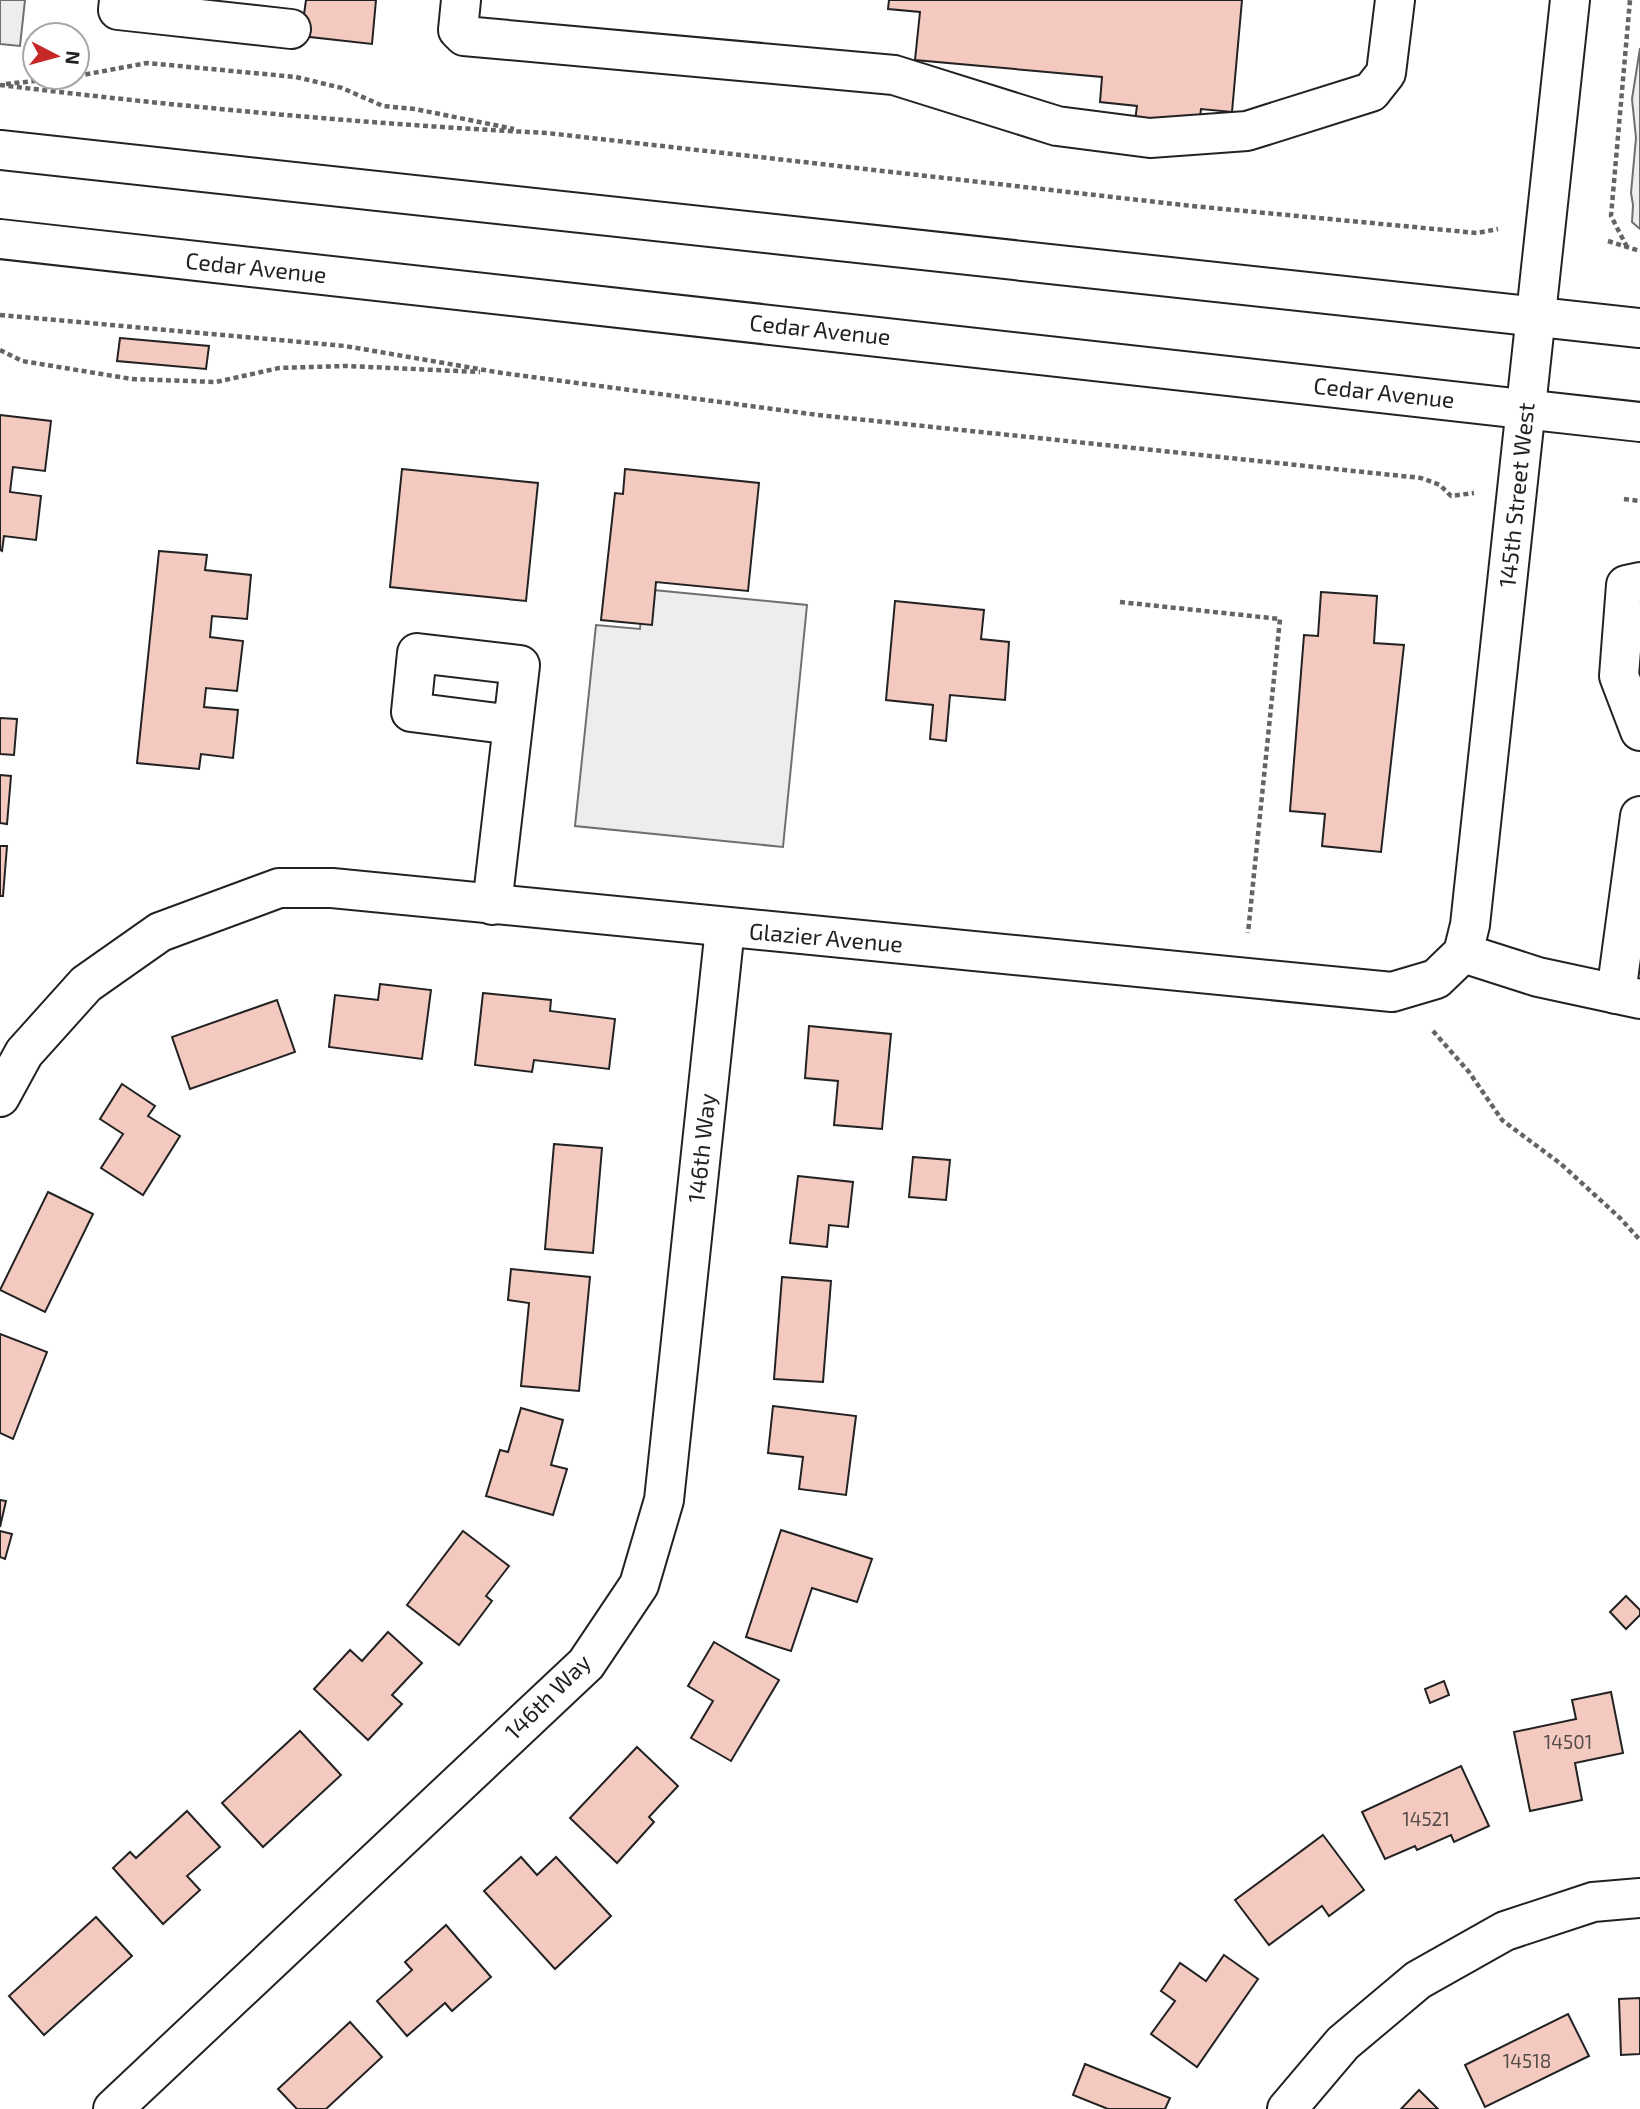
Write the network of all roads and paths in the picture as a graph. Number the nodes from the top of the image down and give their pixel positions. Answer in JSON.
{"nodes":[{"id":1,"x":118,"y":0,"type":"edge"},
{"id":2,"x":461,"y":0,"type":"edge"},
{"id":3,"x":1395,"y":0,"type":"edge"},
{"id":4,"x":1570,"y":0,"type":"edge"},
{"id":5,"x":1630,"y":0,"type":"edge"},
{"id":6,"x":291,"y":29,"type":"dead end"},
{"id":7,"x":91,"y":73,"type":"edge"},
{"id":8,"x":21,"y":83,"type":"edge"},
{"id":9,"x":0,"y":85,"type":"edge"},
{"id":10,"x":532,"y":132,"type":"junction"},
{"id":11,"x":0,"y":150,"type":"edge"},
{"id":12,"x":1497,"y":229,"type":"dead end"},
{"id":13,"x":0,"y":239,"type":"edge"},
{"id":14,"x":1608,"y":241,"type":"dead end"},
{"id":15,"x":1627,"y":247,"type":"junction"},
{"id":16,"x":1640,"y":251,"type":"edge"},
{"id":17,"x":0,"y":315,"type":"edge"},
{"id":18,"x":1535,"y":316,"type":"junction"},
{"id":19,"x":1640,"y":328,"type":"edge"},
{"id":20,"x":0,"y":350,"type":"edge"},
{"id":21,"x":502,"y":373,"type":"junction"},
{"id":22,"x":1526,"y":409,"type":"junction"},
{"id":23,"x":1640,"y":422,"type":"edge"},
{"id":24,"x":1474,"y":494,"type":"dead end"},
{"id":25,"x":1624,"y":499,"type":"dead end"},
{"id":26,"x":1640,"y":501,"type":"edge"},
{"id":27,"x":1640,"y":582,"type":"edge"},
{"id":28,"x":1120,"y":602,"type":"dead end"},
{"id":29,"x":513,"y":725,"type":"dead end"},
{"id":30,"x":1640,"y":731,"type":"edge"},
{"id":31,"x":1640,"y":816,"type":"edge"},
{"id":32,"x":492,"y":905,"type":"junction"},
{"id":33,"x":725,"y":929,"type":"junction"},
{"id":34,"x":1248,"y":933,"type":"dead end"},
{"id":35,"x":1463,"y":953,"type":"junction"},
{"id":36,"x":1628,"y":996,"type":"edge"},
{"id":37,"x":1433,"y":1031,"type":"dead end"},
{"id":38,"x":0,"y":1097,"type":"edge"},
{"id":39,"x":1640,"y":1240,"type":"edge"},
{"id":40,"x":1640,"y":1898,"type":"edge"},
{"id":41,"x":113,"y":2109,"type":"edge"},
{"id":42,"x":1287,"y":2109,"type":"edge"}],
"edges":[{"from":1,"to":6,"type":"main road"},
{"from":2,"to":3,"type":"main road"},
{"from":4,"to":18,"type":"main road","name":"145th Street West"},
{"from":5,"to":15,"type":"path"},
{"from":7,"to":10,"type":"path"},
{"from":8,"to":9,"type":"path"},
{"from":9,"to":10,"type":"path"},
{"from":10,"to":12,"type":"path"},
{"from":11,"to":18,"type":"main road"},
{"from":13,"to":22,"type":"main road","name":"Cedar Avenue"},
{"from":14,"to":15,"type":"path"},
{"from":15,"to":16,"type":"path"},
{"from":17,"to":21,"type":"path"},
{"from":18,"to":19,"type":"main road"},
{"from":18,"to":22,"type":"main road","name":"145th Street West"},
{"from":20,"to":21,"type":"path"},
{"from":21,"to":24,"type":"path"},
{"from":22,"to":23,"type":"main road","name":"Cedar Avenue"},
{"from":22,"to":35,"type":"main road","name":"145th Street West"},
{"from":25,"to":26,"type":"path"},
{"from":27,"to":30,"type":"main road"},
{"from":28,"to":34,"type":"path"},
{"from":29,"to":32,"type":"main road"},
{"from":31,"to":36,"type":"main road"},
{"from":32,"to":33,"type":"main road","name":"Glazier Avenue"},
{"from":32,"to":38,"type":"main road","name":"Glazier Avenue"},
{"from":33,"to":35,"type":"main road","name":"Glazier Avenue"},
{"from":33,"to":41,"type":"main road","name":"146th Way"},
{"from":35,"to":36,"type":"main road"},
{"from":37,"to":39,"type":"path"},
{"from":40,"to":42,"type":"main road"}]}
